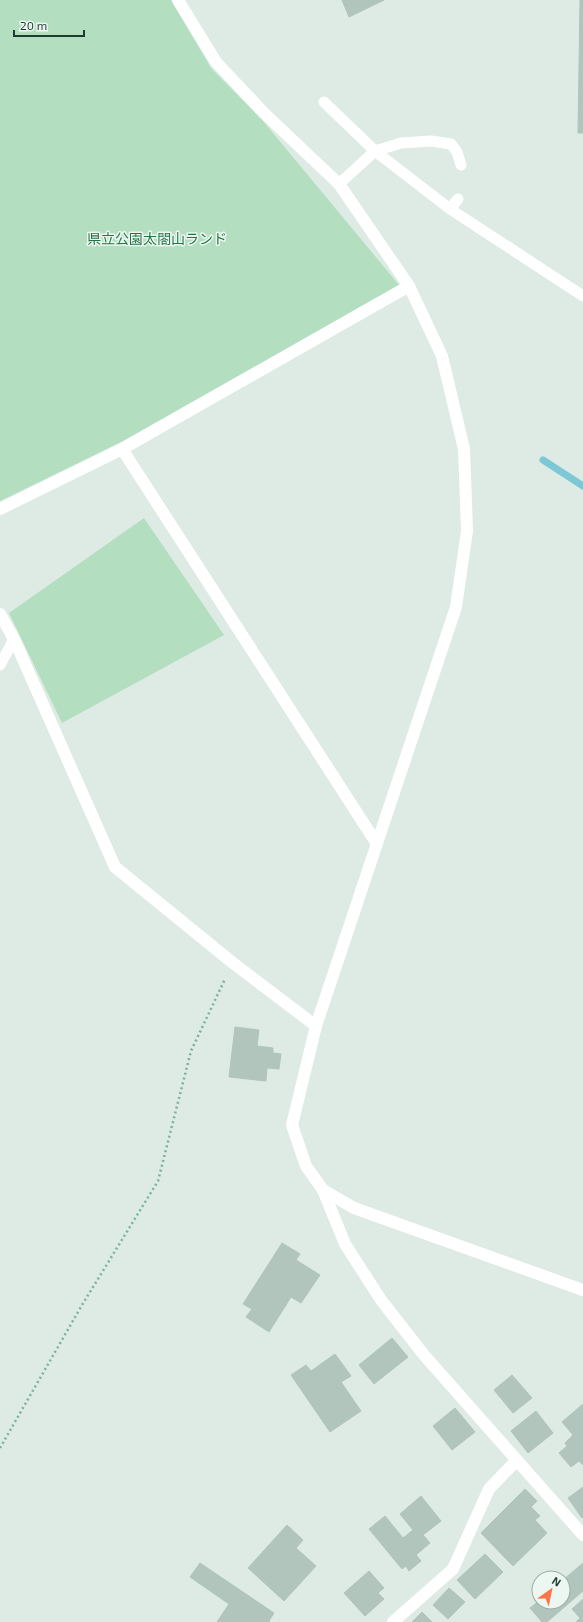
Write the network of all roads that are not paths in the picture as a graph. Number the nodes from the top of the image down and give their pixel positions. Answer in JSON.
{"nodes":[{"id":1,"x":178,"y":0,"type":"edge"},
{"id":2,"x":324,"y":102,"type":"dead end"},
{"id":3,"x":375,"y":151,"type":"junction"},
{"id":4,"x":461,"y":165,"type":"dead end"},
{"id":5,"x":339,"y":184,"type":"junction"},
{"id":6,"x":458,"y":199,"type":"dead end"},
{"id":7,"x":450,"y":209,"type":"junction"},
{"id":8,"x":409,"y":286,"type":"junction"},
{"id":9,"x":583,"y":296,"type":"edge"},
{"id":10,"x":122,"y":449,"type":"junction"},
{"id":11,"x":0,"y":509,"type":"edge"},
{"id":12,"x":0,"y":614,"type":"edge"},
{"id":13,"x":14,"y":639,"type":"junction"},
{"id":14,"x":0,"y":665,"type":"edge"},
{"id":15,"x":377,"y":844,"type":"junction"},
{"id":16,"x":316,"y":1026,"type":"junction"},
{"id":17,"x":323,"y":1190,"type":"junction"},
{"id":18,"x":583,"y":1290,"type":"edge"},
{"id":19,"x":516,"y":1461,"type":"junction"},
{"id":20,"x":583,"y":1535,"type":"edge"},
{"id":21,"x":393,"y":1622,"type":"edge"}],
"edges":[{"from":1,"to":5,"type":"street"},
{"from":2,"to":3,"type":"lane"},
{"from":3,"to":4,"type":"lane"},
{"from":3,"to":5,"type":"lane"},
{"from":3,"to":7,"type":"lane"},
{"from":5,"to":8,"type":"street"},
{"from":6,"to":7,"type":"lane"},
{"from":7,"to":9,"type":"lane"},
{"from":8,"to":10,"type":"street"},
{"from":8,"to":15,"type":"street"},
{"from":10,"to":11,"type":"street"},
{"from":10,"to":15,"type":"street"},
{"from":12,"to":13,"type":"street"},
{"from":13,"to":14,"type":"lane"},
{"from":13,"to":16,"type":"street"},
{"from":15,"to":16,"type":"street"},
{"from":16,"to":17,"type":"street"},
{"from":17,"to":18,"type":"street"},
{"from":17,"to":19,"type":"street"},
{"from":19,"to":20,"type":"street"},
{"from":19,"to":21,"type":"street"}]}
